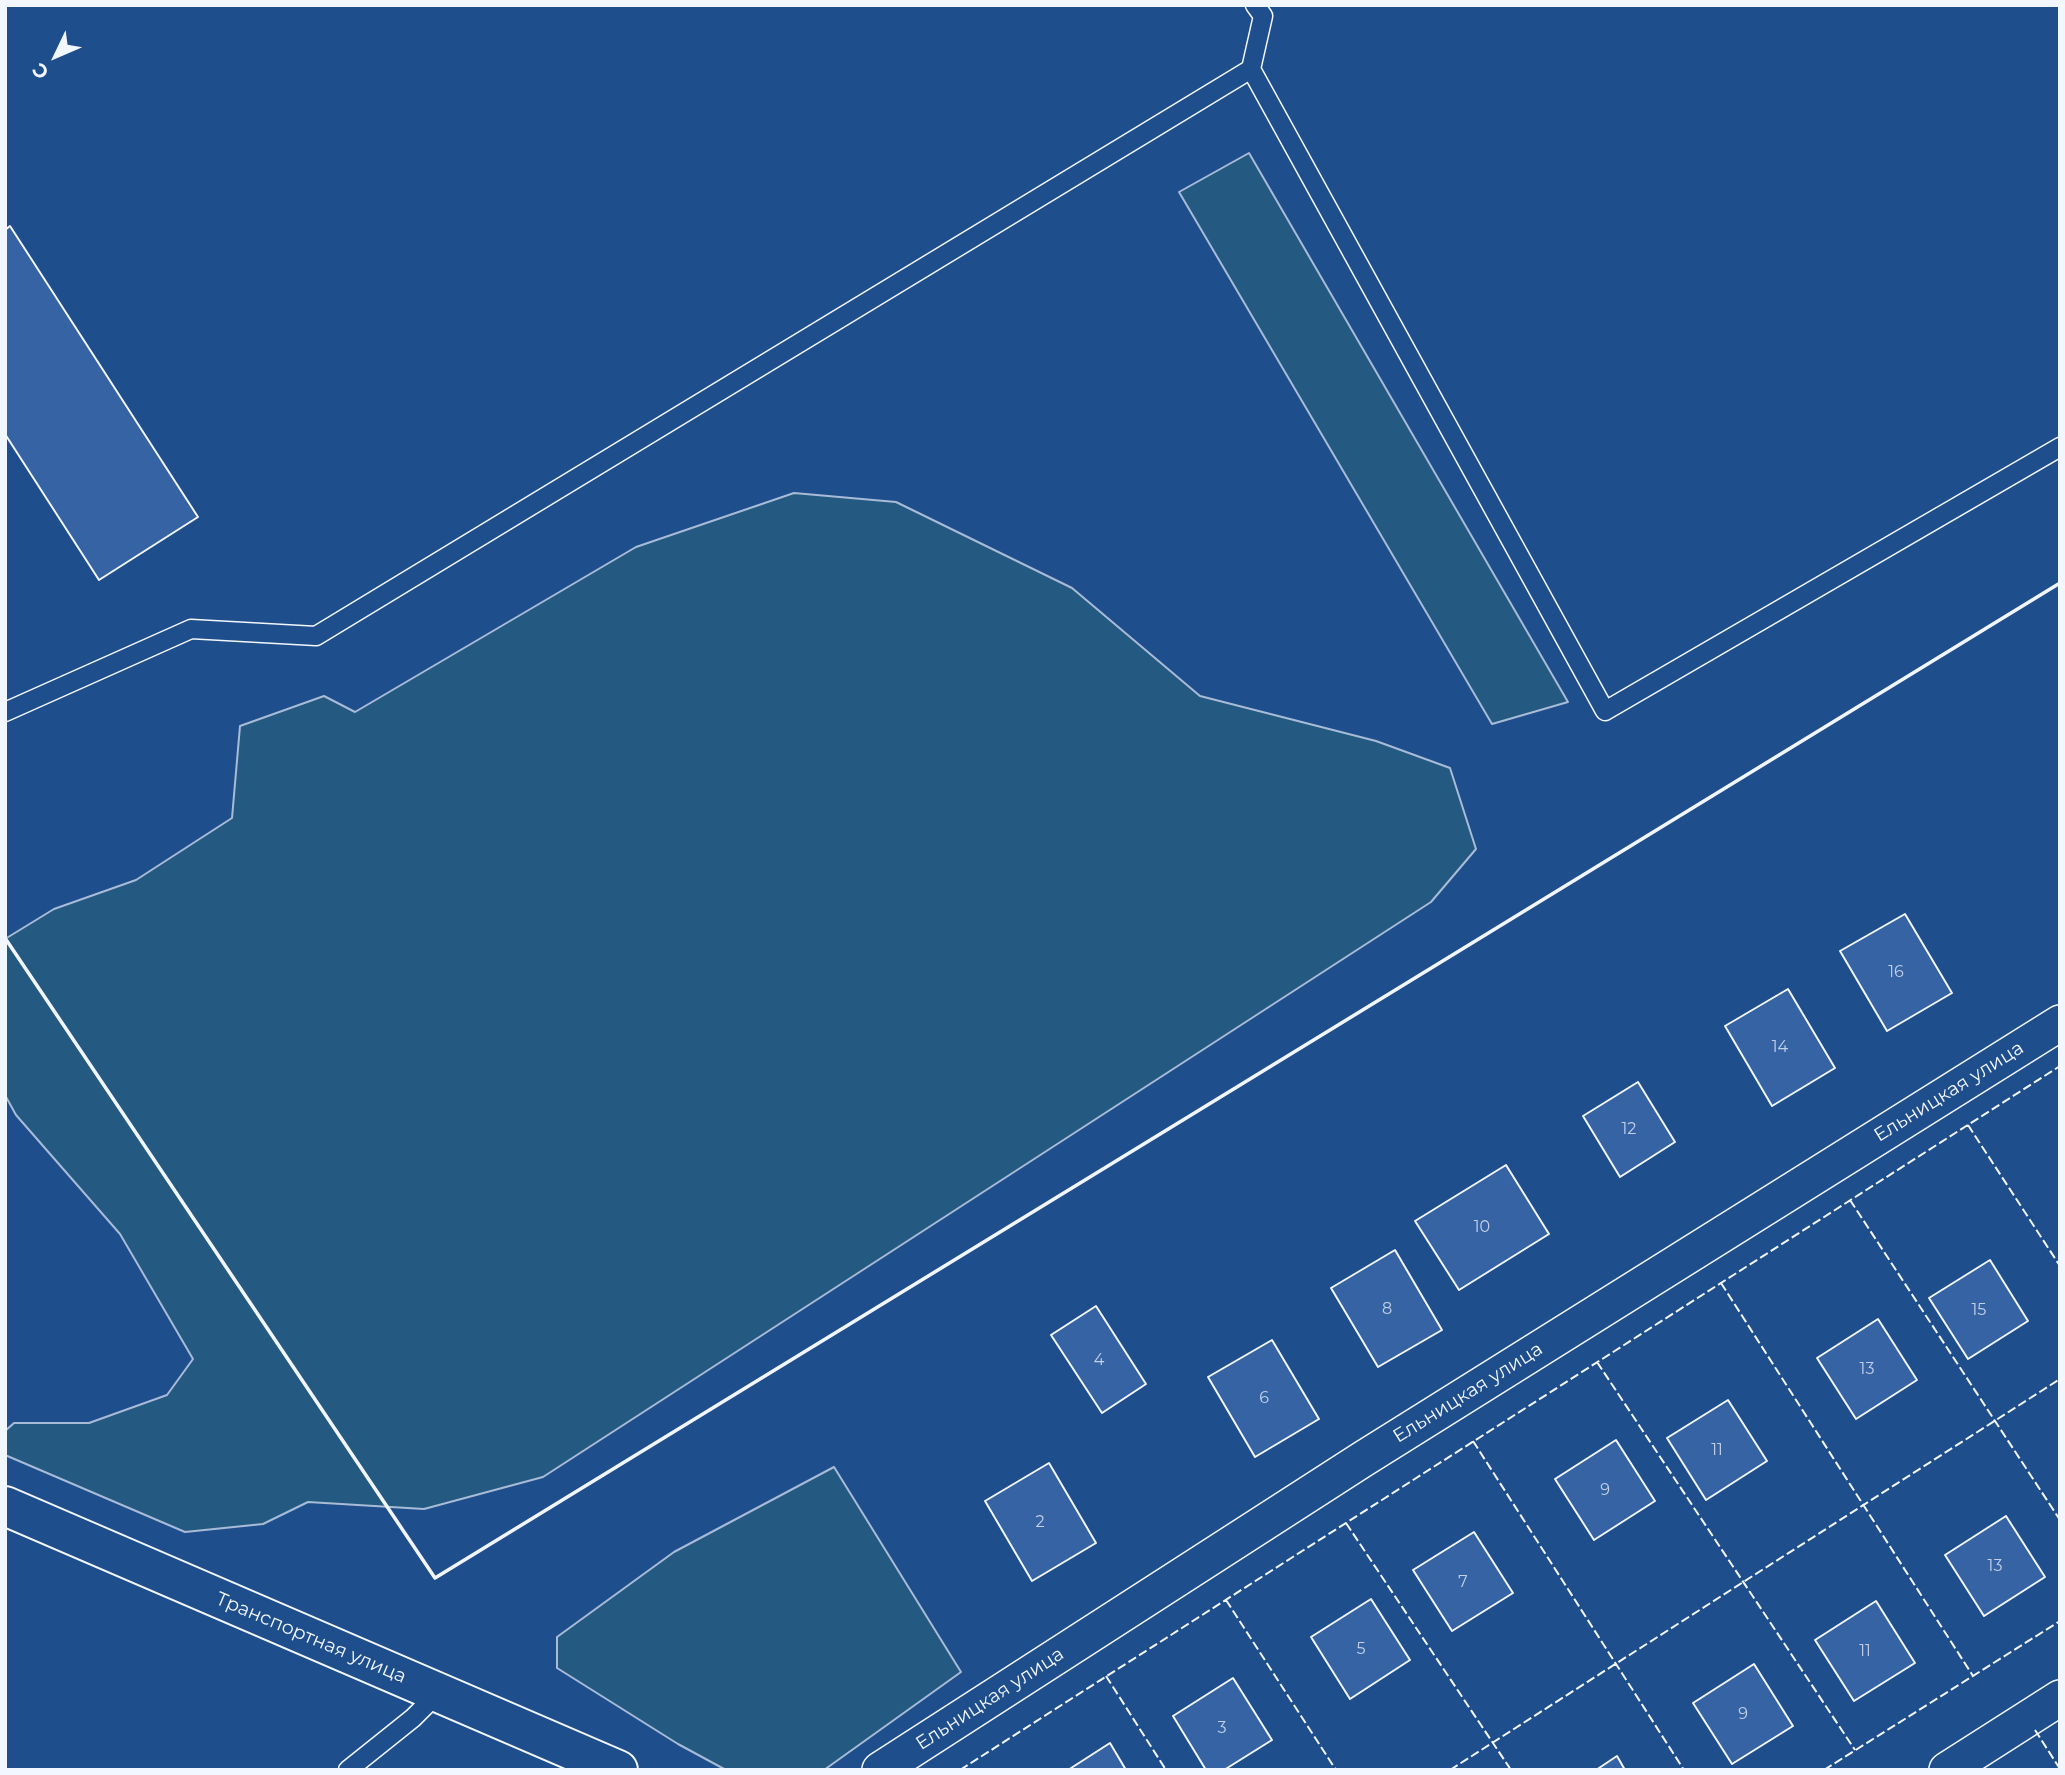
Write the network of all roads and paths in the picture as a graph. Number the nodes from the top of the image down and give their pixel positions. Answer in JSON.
{"nodes":[{"id":1,"x":1255,"y":5,"type":"edge"},
{"id":2,"x":1251,"y":69,"type":"junction"},
{"id":3,"x":2060,"y":447,"type":"edge"},
{"id":4,"x":5,"y":712,"type":"edge"},
{"id":5,"x":2060,"y":1023,"type":"edge"},
{"id":6,"x":5,"y":1506,"type":"edge"},
{"id":7,"x":438,"y":1693,"type":"junction"},
{"id":8,"x":2060,"y":1698,"type":"edge"},
{"id":9,"x":348,"y":1770,"type":"edge"},
{"id":10,"x":618,"y":1770,"type":"edge"},
{"id":11,"x":880,"y":1770,"type":"edge"},
{"id":12,"x":1947,"y":1770,"type":"edge"}],
"edges":[{"from":1,"to":2,"type":"lane"},
{"from":2,"to":3,"type":"lane"},
{"from":2,"to":4,"type":"lane"},
{"from":5,"to":11,"type":"street","name":"Ельницкая улица"},
{"from":6,"to":7,"type":"street","name":"Транспортная улица"},
{"from":7,"to":9,"type":"lane"},
{"from":7,"to":10,"type":"street","name":"Транспортная улица"},
{"from":8,"to":12,"type":"street"}]}
